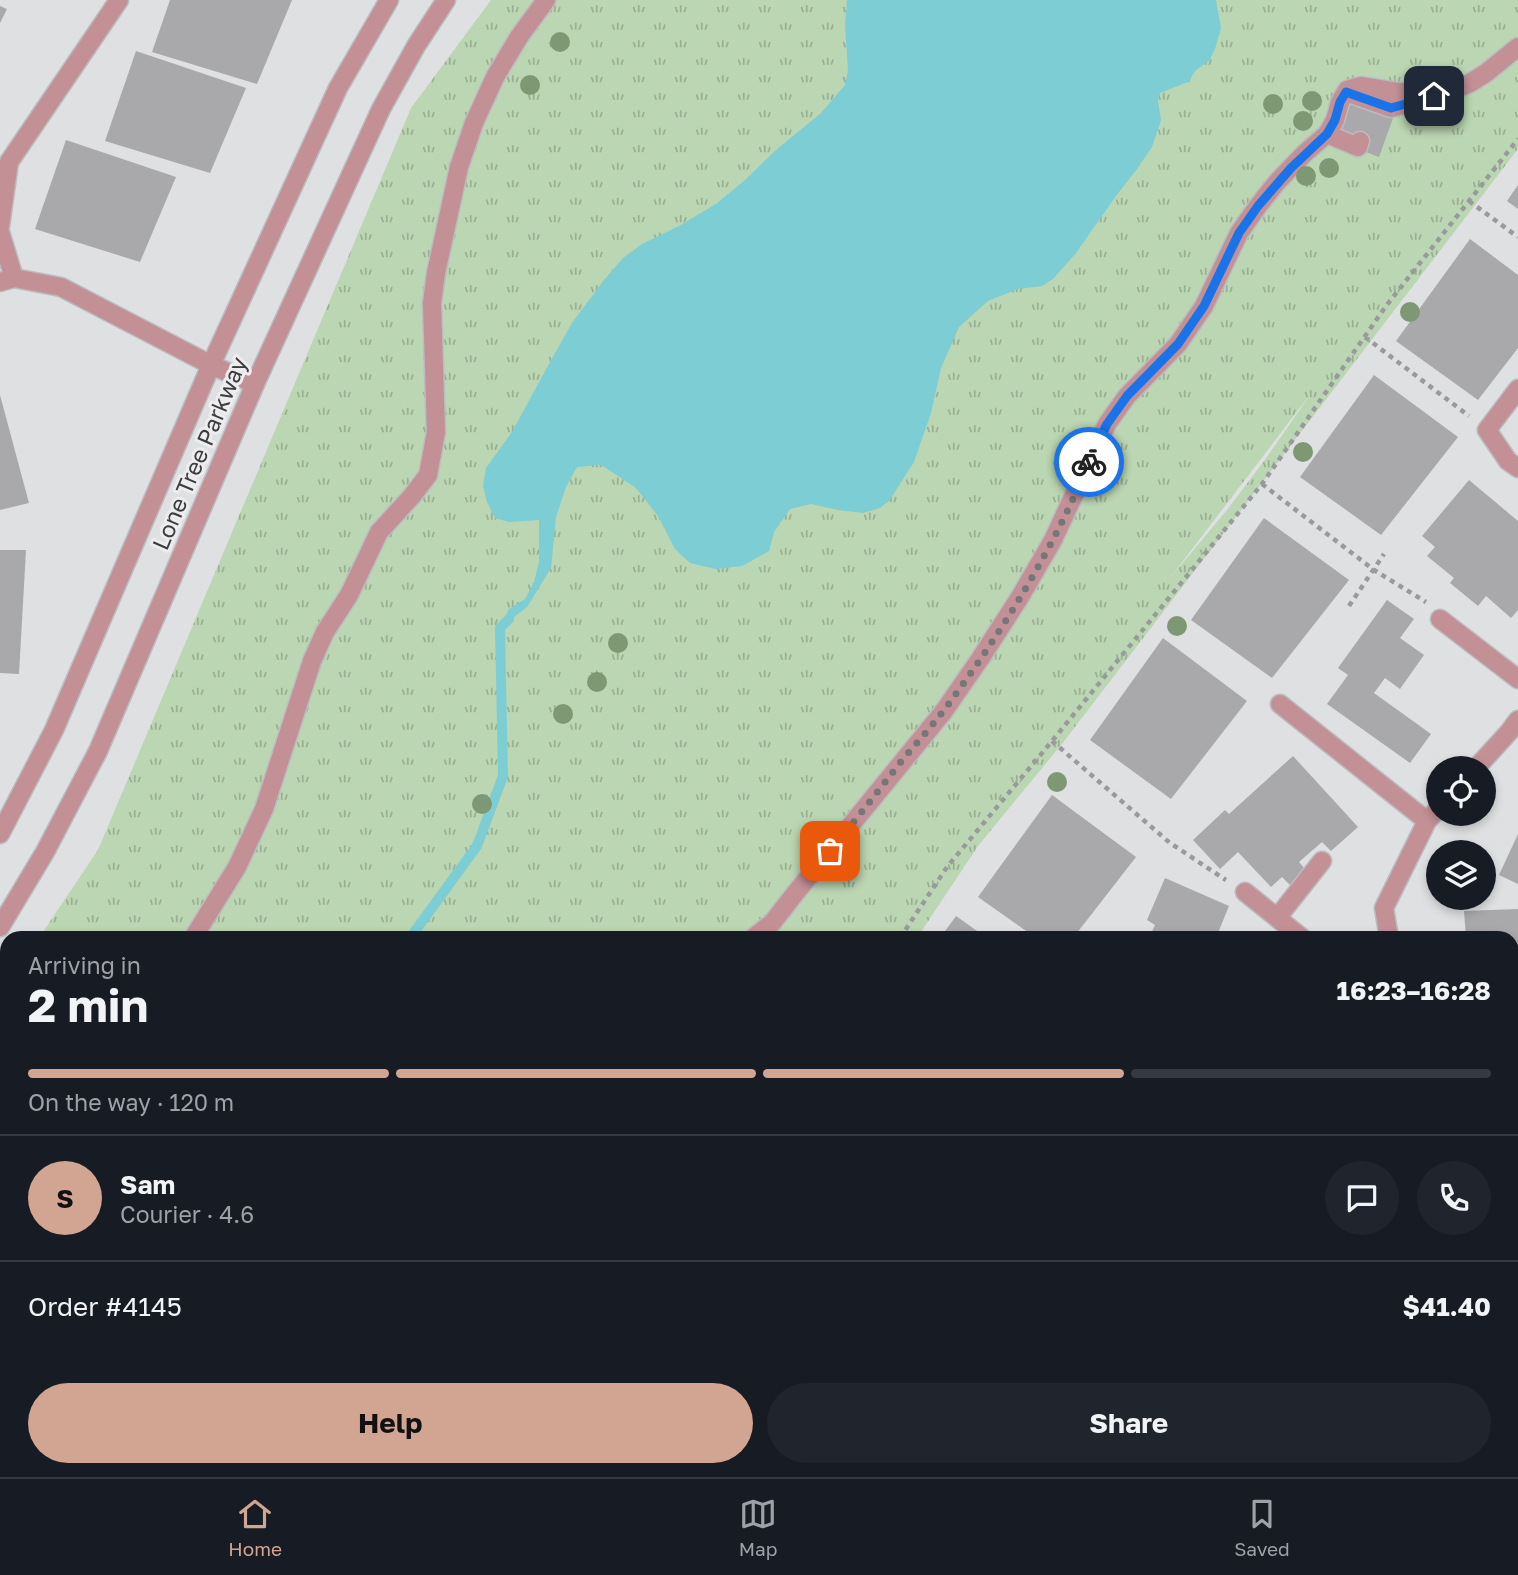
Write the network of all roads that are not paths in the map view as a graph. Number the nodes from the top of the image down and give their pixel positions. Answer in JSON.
{"nodes":[{"id":1,"x":119,"y":0,"type":"edge"},
{"id":2,"x":389,"y":0,"type":"edge"},
{"id":3,"x":446,"y":0,"type":"edge"},
{"id":4,"x":546,"y":0,"type":"edge"},
{"id":5,"x":1518,"y":47,"type":"edge"},
{"id":6,"x":1327,"y":134,"type":"junction"},
{"id":7,"x":1360,"y":141,"type":"dead end"},
{"id":8,"x":0,"y":226,"type":"edge"},
{"id":9,"x":0,"y":232,"type":"edge"},
{"id":10,"x":7,"y":280,"type":"edge"},
{"id":11,"x":211,"y":365,"type":"junction"},
{"id":12,"x":255,"y":384,"type":"junction"},
{"id":13,"x":1518,"y":389,"type":"edge"},
{"id":14,"x":1518,"y":468,"type":"edge"},
{"id":15,"x":1440,"y":619,"type":"road end"},
{"id":16,"x":1518,"y":679,"type":"edge"},
{"id":17,"x":1280,"y":704,"type":"dead end"},
{"id":18,"x":1518,"y":720,"type":"edge"},
{"id":19,"x":1487,"y":756,"type":"edge"},
{"id":20,"x":1426,"y":810,"type":"edge"},
{"id":21,"x":1427,"y":826,"type":"edge"},
{"id":22,"x":0,"y":834,"type":"edge"},
{"id":23,"x":1322,"y":861,"type":"dead end"},
{"id":24,"x":1245,"y":892,"type":"road end"},
{"id":25,"x":1277,"y":918,"type":"junction"},
{"id":26,"x":0,"y":927,"type":"edge"},
{"id":27,"x":197,"y":931,"type":"edge"},
{"id":28,"x":761,"y":931,"type":"edge"},
{"id":29,"x":1293,"y":931,"type":"edge"},
{"id":30,"x":1388,"y":931,"type":"edge"}],
"edges":[{"from":1,"to":8,"type":"street"},
{"from":2,"to":11,"type":"street","name":"Lone Tree Parkway"},
{"from":3,"to":12,"type":"street","name":"Lone Tree Parkway"},
{"from":4,"to":27,"type":"street"},
{"from":5,"to":6,"type":"street"},
{"from":6,"to":7,"type":"street"},
{"from":6,"to":28,"type":"street"},
{"from":9,"to":10,"type":"street"},
{"from":10,"to":11,"type":"street"},
{"from":11,"to":12,"type":"street"},
{"from":11,"to":22,"type":"street","name":"Lone Tree Parkway"},
{"from":12,"to":26,"type":"street","name":"Lone Tree Parkway"},
{"from":13,"to":14,"type":"street"},
{"from":15,"to":16,"type":"street"},
{"from":17,"to":20,"type":"street"},
{"from":18,"to":19,"type":"street"},
{"from":21,"to":30,"type":"street"},
{"from":23,"to":25,"type":"street"},
{"from":24,"to":25,"type":"street"},
{"from":25,"to":29,"type":"street"}]}
